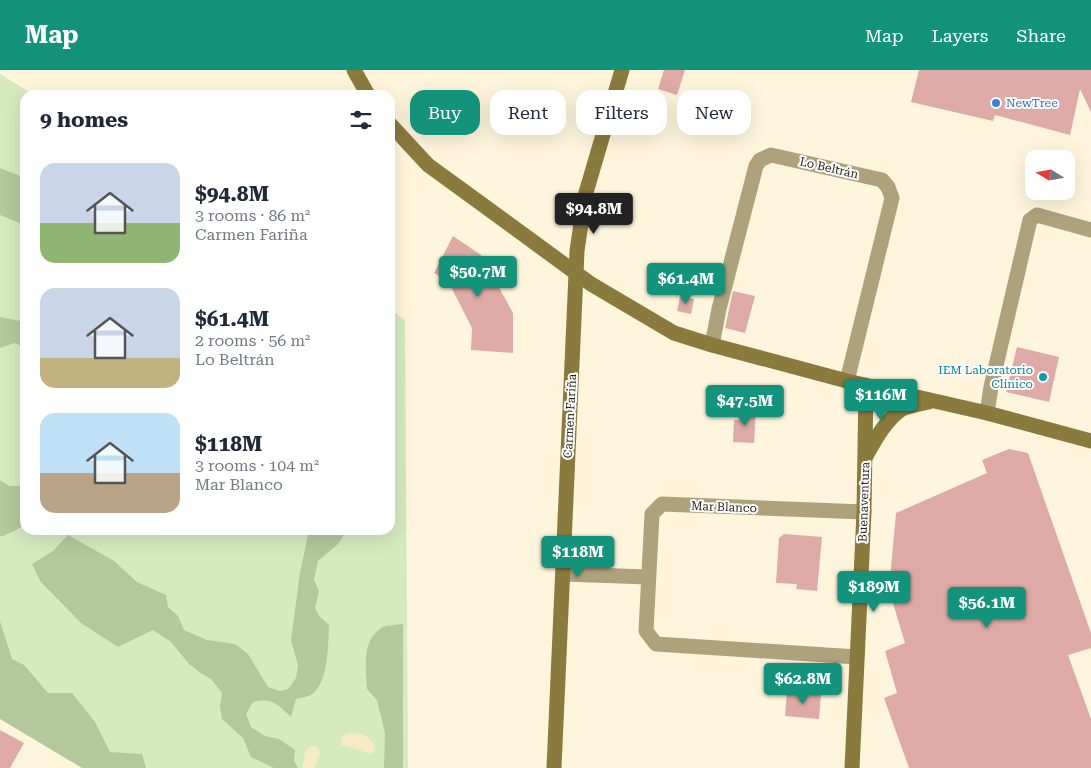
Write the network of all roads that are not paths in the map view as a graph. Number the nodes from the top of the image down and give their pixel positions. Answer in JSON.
{"nodes":[{"id":1,"x":354,"y":70,"type":"edge"},
{"id":2,"x":622,"y":70,"type":"edge"},
{"id":3,"x":365,"y":90,"type":"edge"},
{"id":4,"x":395,"y":129,"type":"edge"},
{"id":5,"x":1091,"y":230,"type":"edge"},
{"id":6,"x":576,"y":272,"type":"junction"},
{"id":7,"x":712,"y":345,"type":"junction"},
{"id":8,"x":847,"y":381,"type":"junction"},
{"id":9,"x":866,"y":386,"type":"junction"},
{"id":10,"x":932,"y":401,"type":"junction"},
{"id":11,"x":987,"y":413,"type":"junction"},
{"id":12,"x":1091,"y":441,"type":"edge"},
{"id":13,"x":866,"y":457,"type":"junction"},
{"id":14,"x":864,"y":512,"type":"junction"},
{"id":15,"x":563,"y":574,"type":"junction"},
{"id":16,"x":648,"y":578,"type":"junction"},
{"id":17,"x":857,"y":657,"type":"junction"},
{"id":18,"x":554,"y":768,"type":"edge"},
{"id":19,"x":852,"y":768,"type":"edge"}],
"edges":[{"from":1,"to":3,"type":"street"},
{"from":2,"to":6,"type":"street","name":"Carmen Fariña"},
{"from":4,"to":6,"type":"street"},
{"from":5,"to":11,"type":"street"},
{"from":6,"to":7,"type":"street"},
{"from":6,"to":15,"type":"street","name":"Carmen Fariña"},
{"from":7,"to":8,"type":"street"},
{"from":7,"to":8,"type":"street","name":"Lo Beltrán"},
{"from":8,"to":9,"type":"street"},
{"from":9,"to":10,"type":"street"},
{"from":9,"to":13,"type":"street","name":"Buenaventura"},
{"from":10,"to":11,"type":"street"},
{"from":10,"to":13,"type":"street"},
{"from":11,"to":12,"type":"street"},
{"from":13,"to":14,"type":"street","name":"Buenaventura"},
{"from":14,"to":16,"type":"street","name":"Mar Blanco"},
{"from":14,"to":17,"type":"street","name":"Buenaventura"},
{"from":15,"to":16,"type":"street"},
{"from":15,"to":18,"type":"street","name":"Carmen Fariña"},
{"from":16,"to":17,"type":"street","name":"Mar Blanco"},
{"from":17,"to":19,"type":"street","name":"Buenaventura"}]}
